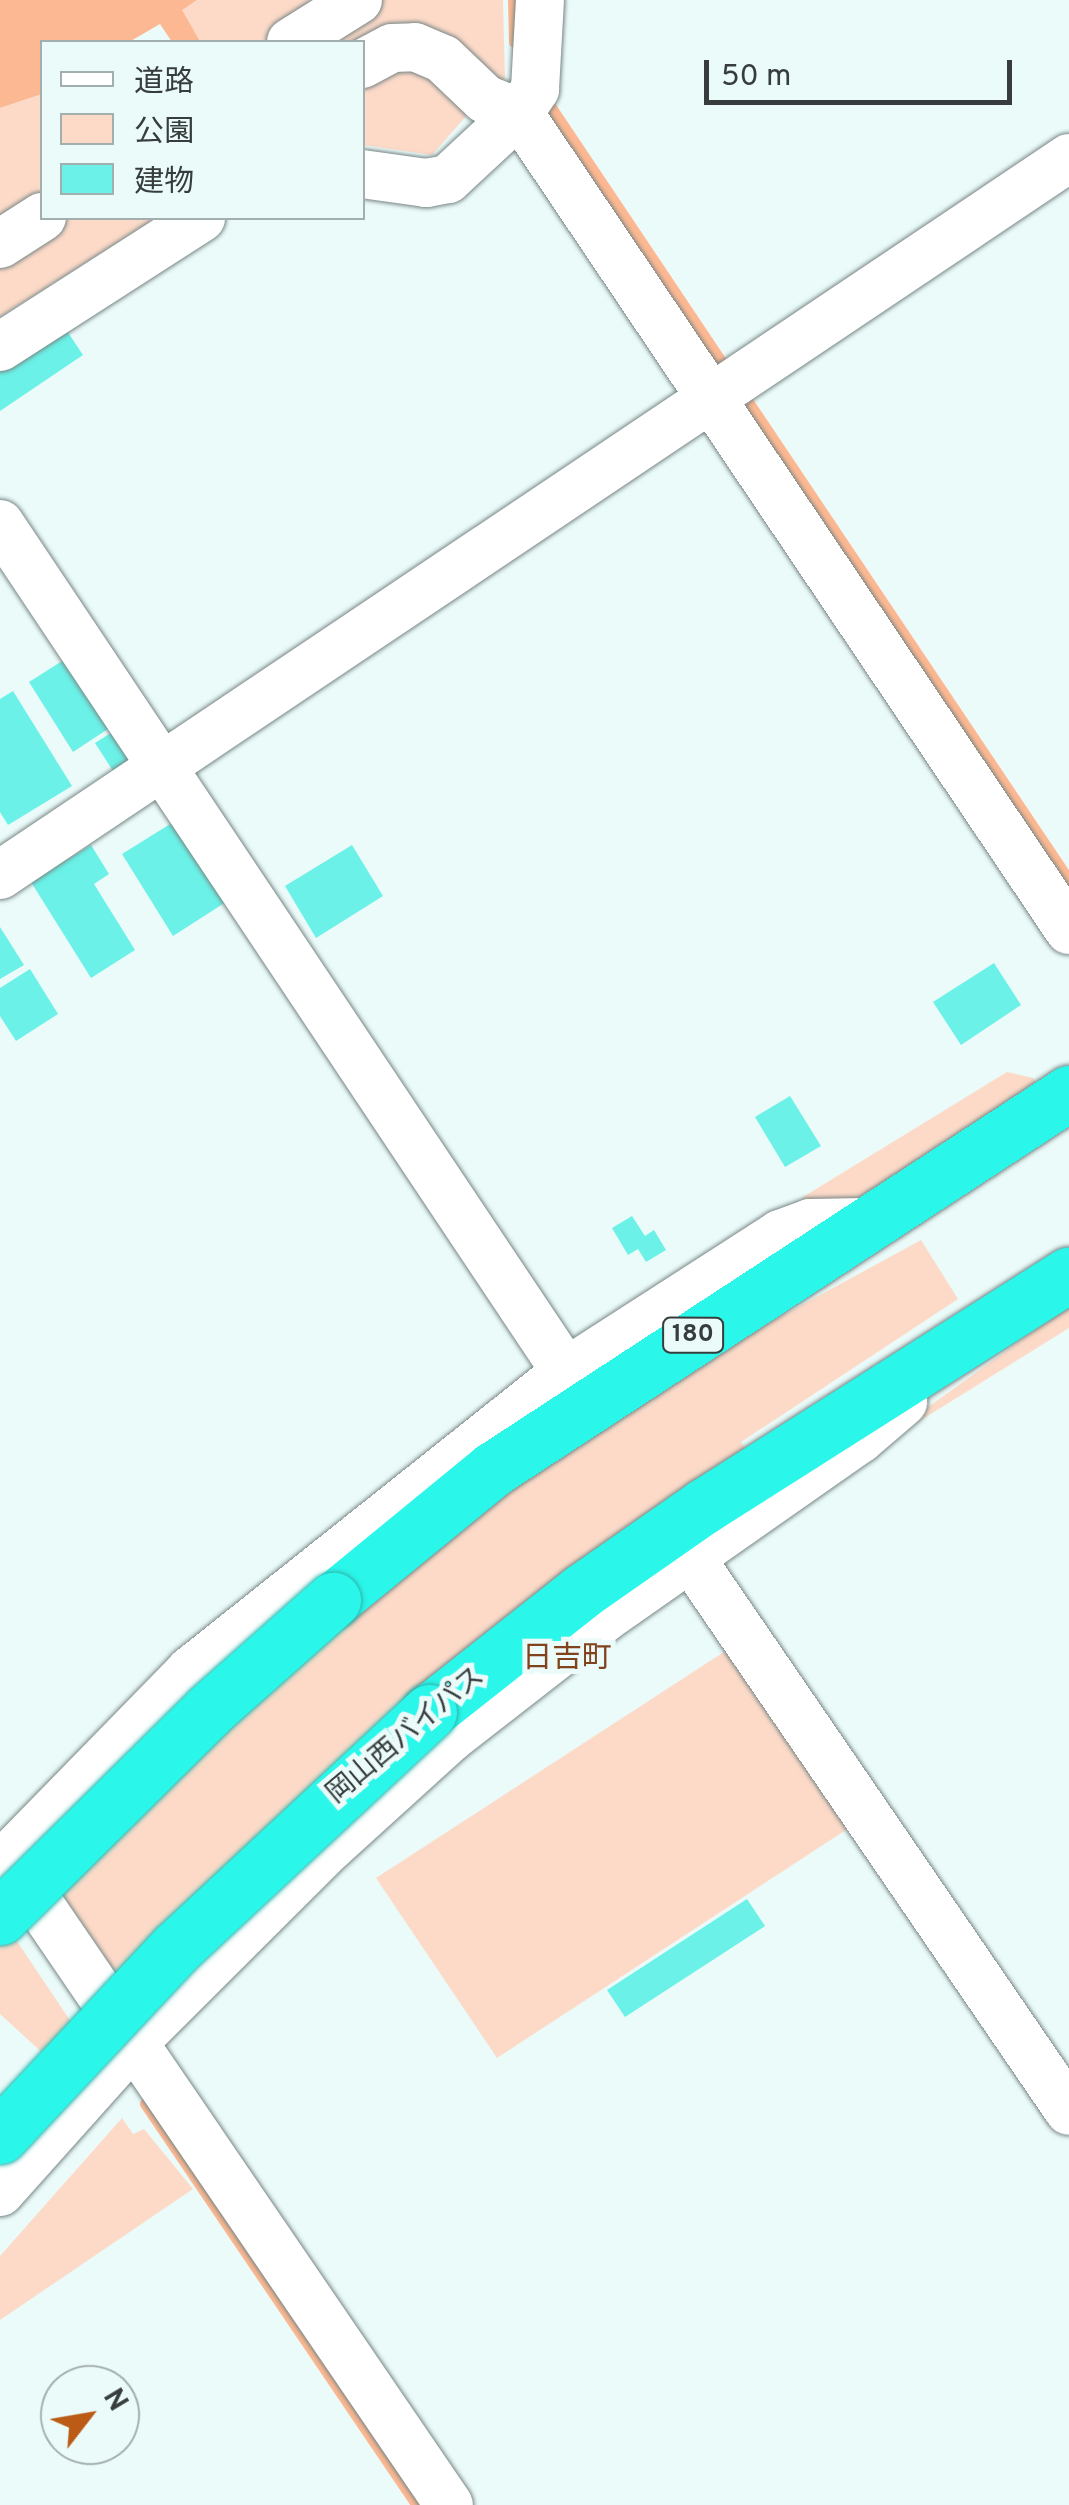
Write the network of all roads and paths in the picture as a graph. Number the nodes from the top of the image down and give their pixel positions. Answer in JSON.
{"nodes":[{"id":1,"x":358,"y":0,"type":"edge"},
{"id":2,"x":540,"y":0,"type":"edge"},
{"id":3,"x":294,"y":40,"type":"edge"},
{"id":4,"x":365,"y":62,"type":"edge"},
{"id":5,"x":519,"y":113,"type":"junction"},
{"id":6,"x":1069,"y":158,"type":"edge"},
{"id":7,"x":365,"y":174,"type":"edge"},
{"id":8,"x":40,"y":219,"type":"edge"},
{"id":9,"x":199,"y":220,"type":"edge"},
{"id":10,"x":0,"y":244,"type":"edge"},
{"id":11,"x":0,"y":347,"type":"edge"},
{"id":12,"x":710,"y":402,"type":"junction"},
{"id":13,"x":0,"y":524,"type":"edge"},
{"id":14,"x":161,"y":769,"type":"junction"},
{"id":15,"x":0,"y":875,"type":"edge"},
{"id":16,"x":1069,"y":930,"type":"edge"},
{"id":17,"x":1069,"y":1093,"type":"edge"},
{"id":18,"x":864,"y":1222,"type":"junction"},
{"id":19,"x":1069,"y":1274,"type":"edge"},
{"id":20,"x":1007,"y":1311,"type":"junction"},
{"id":21,"x":566,"y":1372,"type":"junction"},
{"id":22,"x":690,"y":1556,"type":"junction"},
{"id":23,"x":3,"y":1856,"type":"edge"},
{"id":24,"x":0,"y":1917,"type":"edge"},
{"id":25,"x":134,"y":2042,"type":"junction"},
{"id":26,"x":1066,"y":2100,"type":"edge"},
{"id":27,"x":0,"y":2136,"type":"edge"},
{"id":28,"x":0,"y":2192,"type":"edge"},
{"id":29,"x":449,"y":2505,"type":"edge"}],
"edges":[{"from":1,"to":3,"type":"street"},
{"from":2,"to":5,"type":"street"},
{"from":4,"to":5,"type":"street"},
{"from":5,"to":7,"type":"street"},
{"from":5,"to":12,"type":"street"},
{"from":6,"to":12,"type":"street"},
{"from":8,"to":10,"type":"street"},
{"from":9,"to":11,"type":"street"},
{"from":12,"to":14,"type":"street"},
{"from":12,"to":16,"type":"street"},
{"from":13,"to":14,"type":"street"},
{"from":14,"to":15,"type":"street"},
{"from":14,"to":21,"type":"street"},
{"from":17,"to":18,"type":"highway","number":"180"},
{"from":18,"to":21,"type":"street"},
{"from":18,"to":24,"type":"highway","number":"180","bridge":true},
{"from":19,"to":20,"type":"highway","name":"岡山西バイパス"},
{"from":20,"to":22,"type":"street"},
{"from":20,"to":27,"type":"highway","name":"岡山西バイパス","bridge":true},
{"from":21,"to":23,"type":"street"},
{"from":22,"to":25,"type":"street"},
{"from":22,"to":26,"type":"street"},
{"from":23,"to":25,"type":"street"},
{"from":25,"to":28,"type":"street"},
{"from":25,"to":29,"type":"street"}]}
